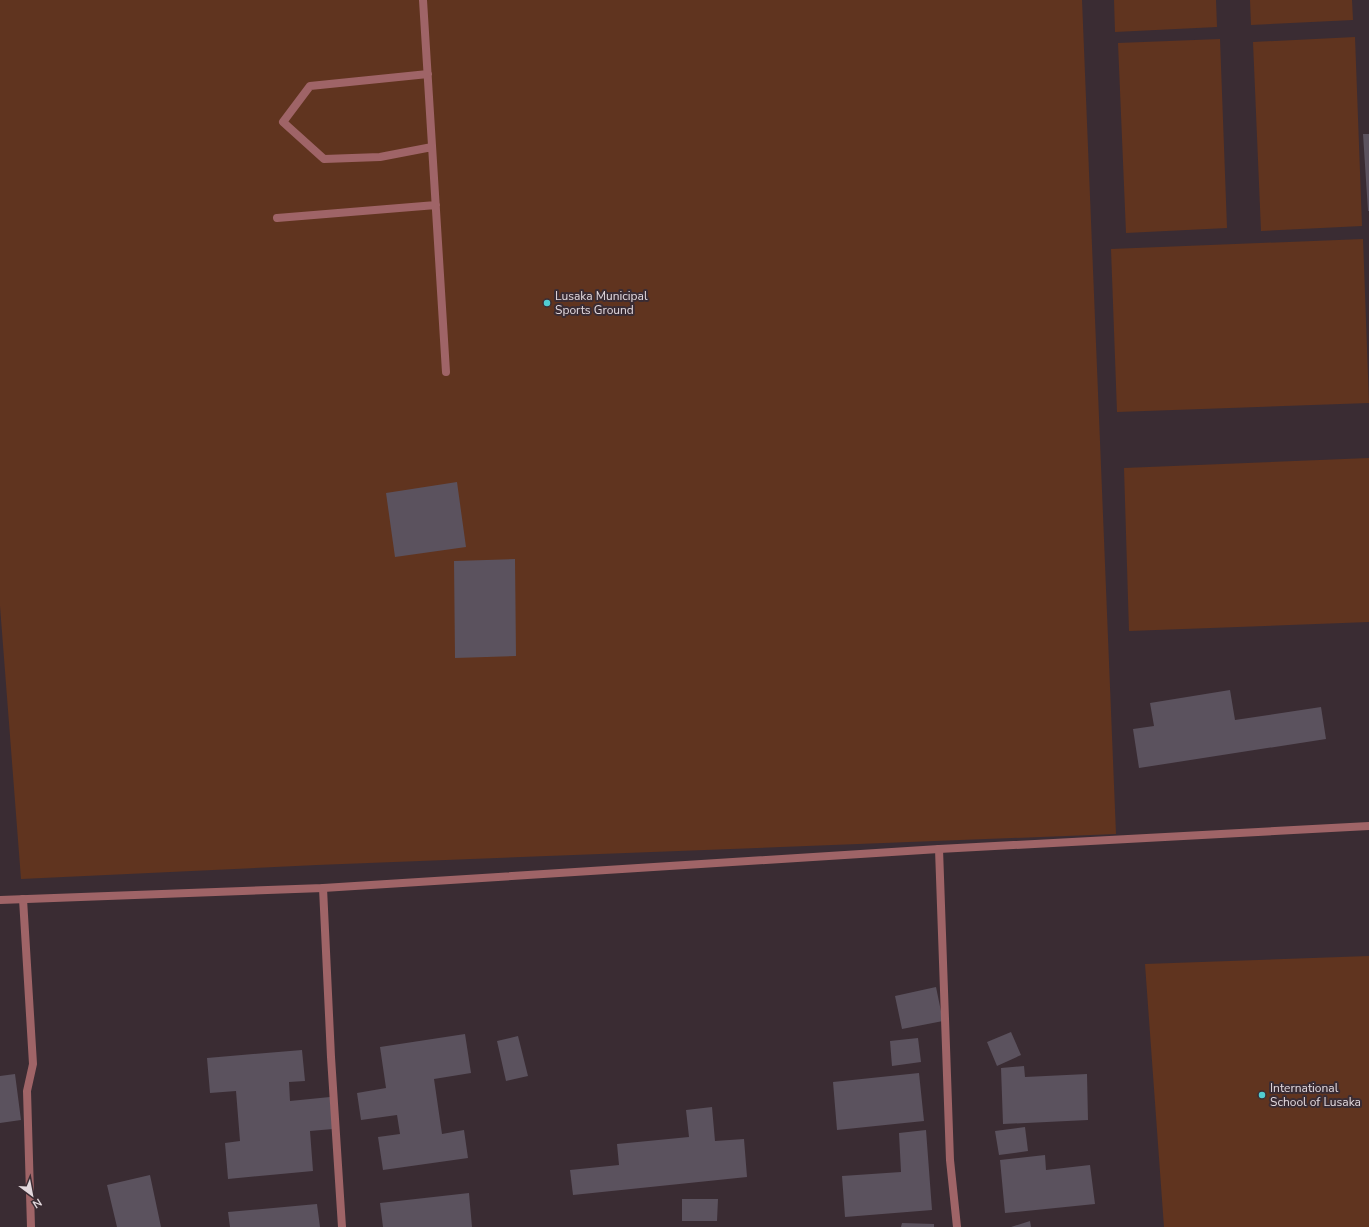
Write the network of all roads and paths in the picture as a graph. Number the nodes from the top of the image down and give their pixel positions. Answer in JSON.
{"nodes":[{"id":1,"x":423,"y":0,"type":"edge"},
{"id":2,"x":428,"y":74,"type":"junction"},
{"id":3,"x":432,"y":147,"type":"junction"},
{"id":4,"x":436,"y":205,"type":"junction"},
{"id":5,"x":277,"y":218,"type":"dead end"},
{"id":6,"x":446,"y":372,"type":"dead end"},
{"id":7,"x":1369,"y":826,"type":"edge"},
{"id":8,"x":939,"y":850,"type":"junction"},
{"id":9,"x":323,"y":888,"type":"junction"},
{"id":10,"x":23,"y":899,"type":"junction"},
{"id":11,"x":0,"y":900,"type":"edge"},
{"id":12,"x":31,"y":1227,"type":"edge"},
{"id":13,"x":342,"y":1227,"type":"edge"},
{"id":14,"x":957,"y":1227,"type":"edge"}],
"edges":[{"from":1,"to":2,"type":"street"},
{"from":2,"to":3,"type":"street"},
{"from":2,"to":3,"type":"street"},
{"from":3,"to":4,"type":"street"},
{"from":4,"to":5,"type":"street"},
{"from":4,"to":6,"type":"street"},
{"from":7,"to":8,"type":"street"},
{"from":8,"to":9,"type":"street"},
{"from":8,"to":14,"type":"street"},
{"from":9,"to":10,"type":"street"},
{"from":9,"to":13,"type":"street"},
{"from":10,"to":11,"type":"street"},
{"from":10,"to":12,"type":"street"}]}
